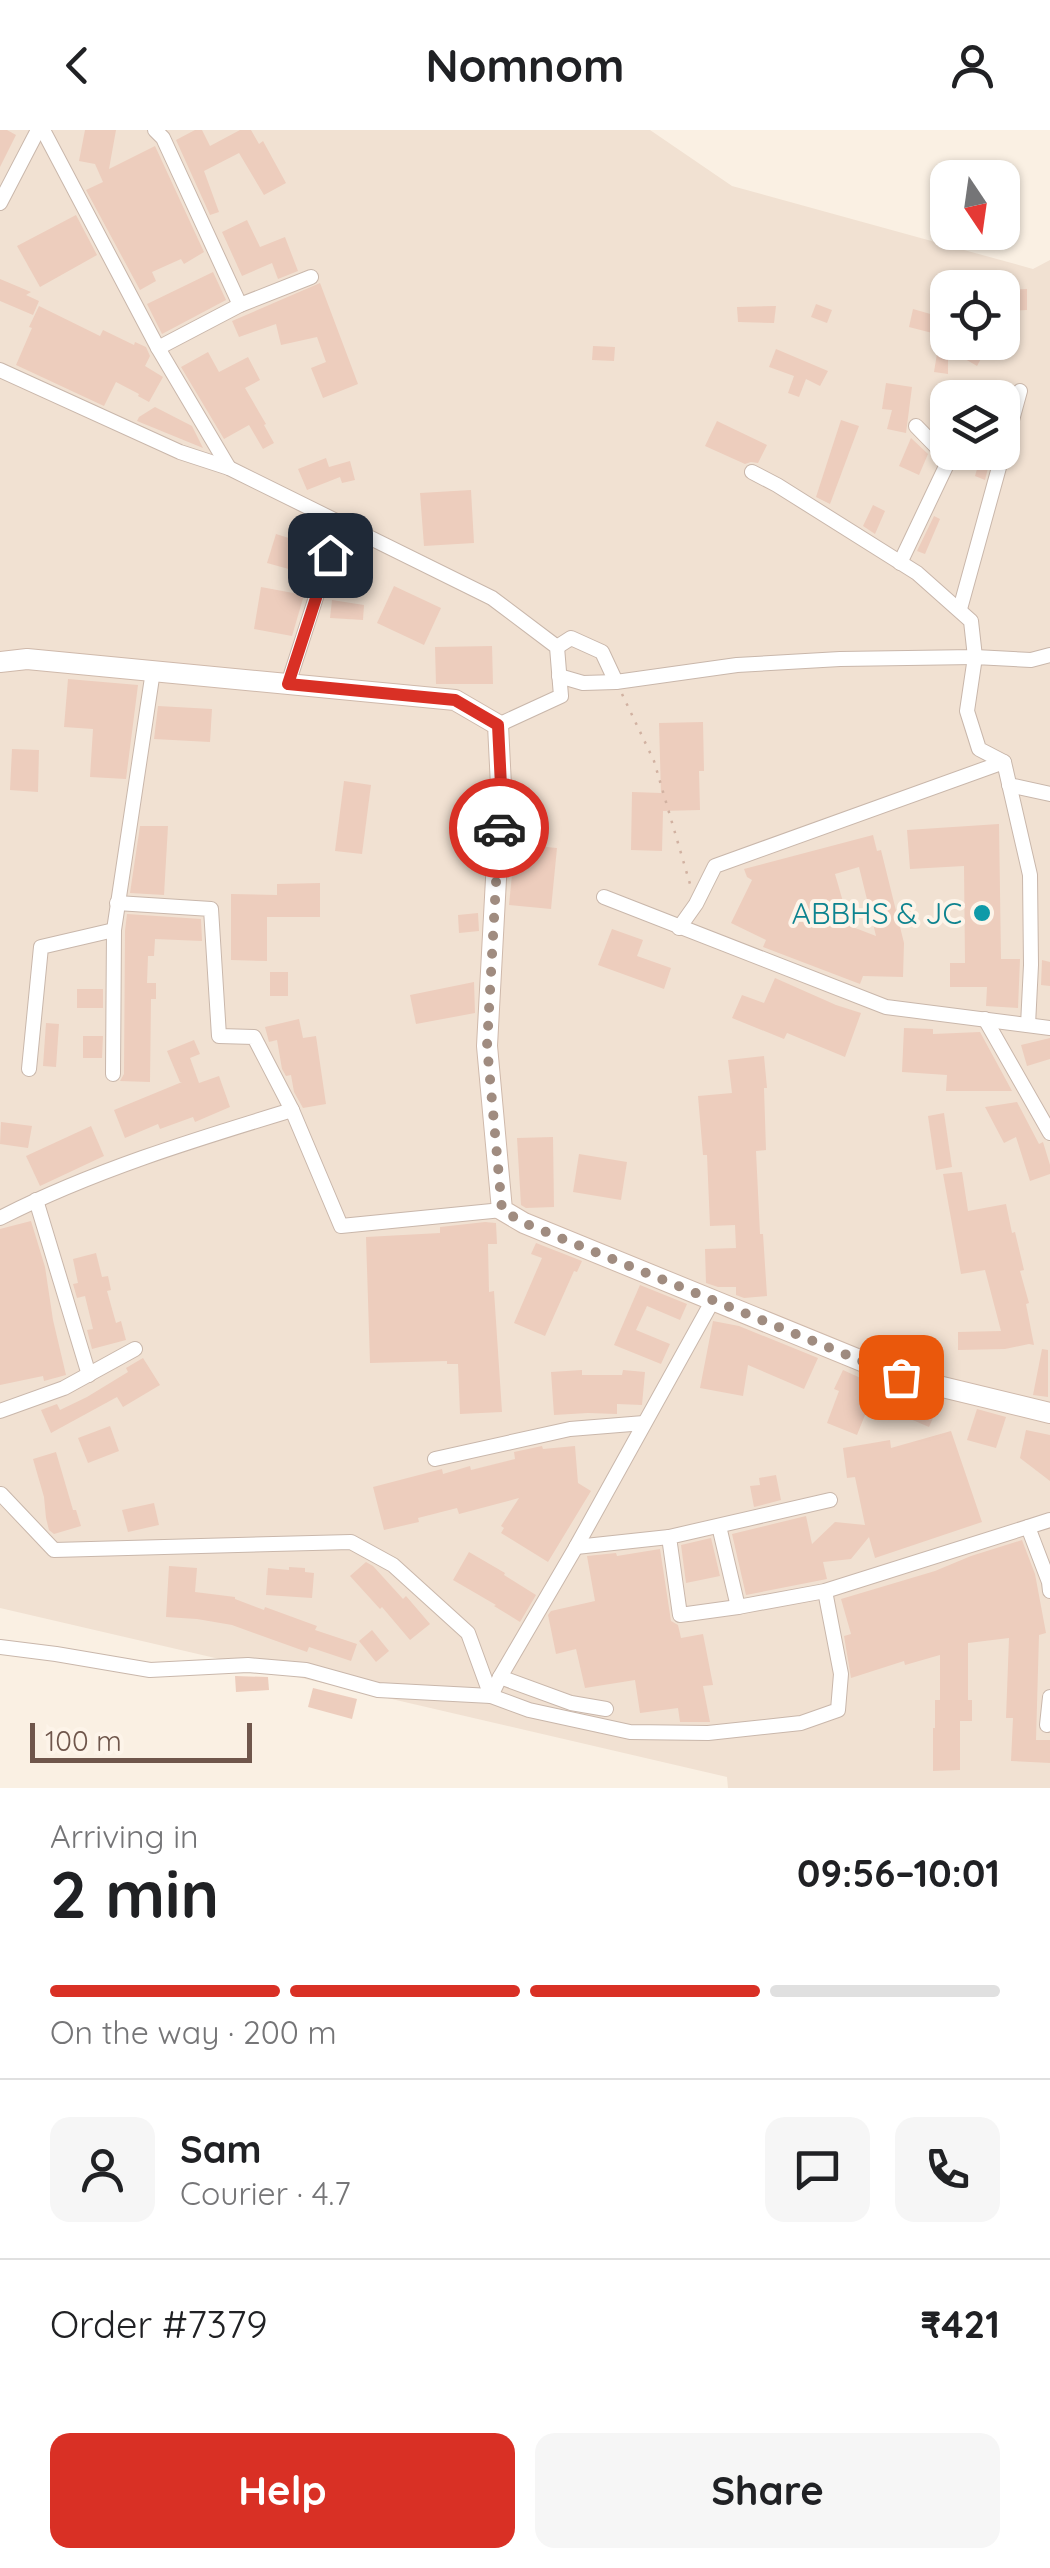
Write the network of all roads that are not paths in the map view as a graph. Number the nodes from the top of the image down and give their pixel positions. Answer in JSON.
{"nodes":[{"id":1,"x":40,"y":130,"type":"edge"},
{"id":2,"x":156,"y":130,"type":"edge"},
{"id":3,"x":0,"y":203,"type":"edge"},
{"id":4,"x":310,"y":277,"type":"dead end"},
{"id":5,"x":240,"y":305,"type":"junction"},
{"id":6,"x":158,"y":348,"type":"junction"},
{"id":7,"x":0,"y":370,"type":"edge"},
{"id":8,"x":916,"y":426,"type":"dead end"},
{"id":9,"x":229,"y":468,"type":"junction"},
{"id":10,"x":998,"y":470,"type":"edge"},
{"id":11,"x":752,"y":472,"type":"dead end"},
{"id":12,"x":340,"y":523,"type":"junction"},
{"id":13,"x":900,"y":562,"type":"junction"},
{"id":14,"x":960,"y":609,"type":"junction"},
{"id":15,"x":557,"y":647,"type":"junction"},
{"id":16,"x":1050,"y":654,"type":"edge"},
{"id":17,"x":975,"y":657,"type":"junction"},
{"id":18,"x":0,"y":662,"type":"edge"},
{"id":19,"x":152,"y":671,"type":"junction"},
{"id":20,"x":559,"y":676,"type":"junction"},
{"id":21,"x":616,"y":682,"type":"junction"},
{"id":22,"x":288,"y":684,"type":"junction"},
{"id":23,"x":498,"y":725,"type":"junction"},
{"id":24,"x":1004,"y":762,"type":"junction"},
{"id":25,"x":1009,"y":784,"type":"junction"},
{"id":26,"x":1050,"y":794,"type":"edge"},
{"id":27,"x":604,"y":898,"type":"dead end"},
{"id":28,"x":117,"y":903,"type":"junction"},
{"id":29,"x":680,"y":928,"type":"junction"},
{"id":30,"x":114,"y":930,"type":"junction"},
{"id":31,"x":985,"y":1019,"type":"junction"},
{"id":32,"x":1028,"y":1025,"type":"junction"},
{"id":33,"x":1050,"y":1028,"type":"edge"},
{"id":34,"x":29,"y":1069,"type":"dead end"},
{"id":35,"x":114,"y":1074,"type":"dead end"},
{"id":36,"x":292,"y":1110,"type":"junction"},
{"id":37,"x":1050,"y":1132,"type":"edge"},
{"id":38,"x":36,"y":1200,"type":"junction"},
{"id":39,"x":502,"y":1210,"type":"junction"},
{"id":40,"x":0,"y":1218,"type":"edge"},
{"id":41,"x":712,"y":1300,"type":"junction"},
{"id":42,"x":135,"y":1349,"type":"dead end"},
{"id":43,"x":89,"y":1374,"type":"junction"},
{"id":44,"x":0,"y":1411,"type":"edge"},
{"id":45,"x":1050,"y":1413,"type":"edge"},
{"id":46,"x":644,"y":1423,"type":"junction"},
{"id":47,"x":434,"y":1459,"type":"dead end"},
{"id":48,"x":0,"y":1494,"type":"edge"},
{"id":49,"x":830,"y":1500,"type":"dead end"},
{"id":50,"x":1050,"y":1520,"type":"edge"},
{"id":51,"x":719,"y":1526,"type":"junction"},
{"id":52,"x":1028,"y":1527,"type":"junction"},
{"id":53,"x":668,"y":1537,"type":"junction"},
{"id":54,"x":576,"y":1547,"type":"junction"},
{"id":55,"x":825,"y":1590,"type":"junction"},
{"id":56,"x":1050,"y":1591,"type":"edge"},
{"id":57,"x":738,"y":1607,"type":"junction"},
{"id":58,"x":0,"y":1647,"type":"edge"},
{"id":59,"x":500,"y":1677,"type":"junction"},
{"id":60,"x":492,"y":1696,"type":"junction"},
{"id":61,"x":1050,"y":1697,"type":"edge"},
{"id":62,"x":606,"y":1709,"type":"dead end"},
{"id":63,"x":1047,"y":1725,"type":"dead end"}],
"edges":[{"from":1,"to":3,"type":"street"},
{"from":1,"to":6,"type":"street"},
{"from":2,"to":5,"type":"street"},
{"from":4,"to":5,"type":"street"},
{"from":5,"to":6,"type":"street"},
{"from":6,"to":9,"type":"street"},
{"from":7,"to":9,"type":"street"},
{"from":8,"to":13,"type":"street"},
{"from":9,"to":12,"type":"street"},
{"from":10,"to":14,"type":"street"},
{"from":11,"to":13,"type":"street"},
{"from":12,"to":15,"type":"street"},
{"from":12,"to":22,"type":"street"},
{"from":13,"to":14,"type":"street"},
{"from":14,"to":17,"type":"street"},
{"from":15,"to":20,"type":"street"},
{"from":15,"to":21,"type":"street"},
{"from":16,"to":17,"type":"street"},
{"from":17,"to":21,"type":"street"},
{"from":17,"to":24,"type":"street"},
{"from":18,"to":19,"type":"main road"},
{"from":19,"to":22,"type":"main road"},
{"from":19,"to":28,"type":"street"},
{"from":20,"to":21,"type":"street"},
{"from":20,"to":23,"type":"street"},
{"from":22,"to":23,"type":"main road"},
{"from":23,"to":39,"type":"main road"},
{"from":24,"to":25,"type":"street"},
{"from":24,"to":29,"type":"street"},
{"from":25,"to":26,"type":"street"},
{"from":25,"to":32,"type":"street"},
{"from":27,"to":29,"type":"street"},
{"from":28,"to":30,"type":"street"},
{"from":28,"to":36,"type":"street"},
{"from":29,"to":31,"type":"street"},
{"from":30,"to":34,"type":"street"},
{"from":30,"to":35,"type":"street"},
{"from":31,"to":32,"type":"street"},
{"from":31,"to":37,"type":"street"},
{"from":32,"to":33,"type":"street"},
{"from":36,"to":38,"type":"street"},
{"from":36,"to":39,"type":"street"},
{"from":38,"to":40,"type":"street"},
{"from":38,"to":43,"type":"street"},
{"from":39,"to":41,"type":"main road"},
{"from":41,"to":45,"type":"main road"},
{"from":41,"to":46,"type":"street"},
{"from":42,"to":43,"type":"street"},
{"from":43,"to":44,"type":"street"},
{"from":46,"to":47,"type":"street"},
{"from":46,"to":54,"type":"street"},
{"from":48,"to":60,"type":"street"},
{"from":49,"to":51,"type":"street"},
{"from":50,"to":52,"type":"street"},
{"from":51,"to":53,"type":"street"},
{"from":51,"to":57,"type":"street"},
{"from":52,"to":55,"type":"street"},
{"from":52,"to":56,"type":"street"},
{"from":53,"to":54,"type":"street"},
{"from":53,"to":57,"type":"street"},
{"from":54,"to":59,"type":"street"},
{"from":55,"to":57,"type":"street"},
{"from":55,"to":60,"type":"street"},
{"from":58,"to":60,"type":"street"},
{"from":59,"to":60,"type":"street"},
{"from":59,"to":62,"type":"street"},
{"from":61,"to":63,"type":"street"}]}
